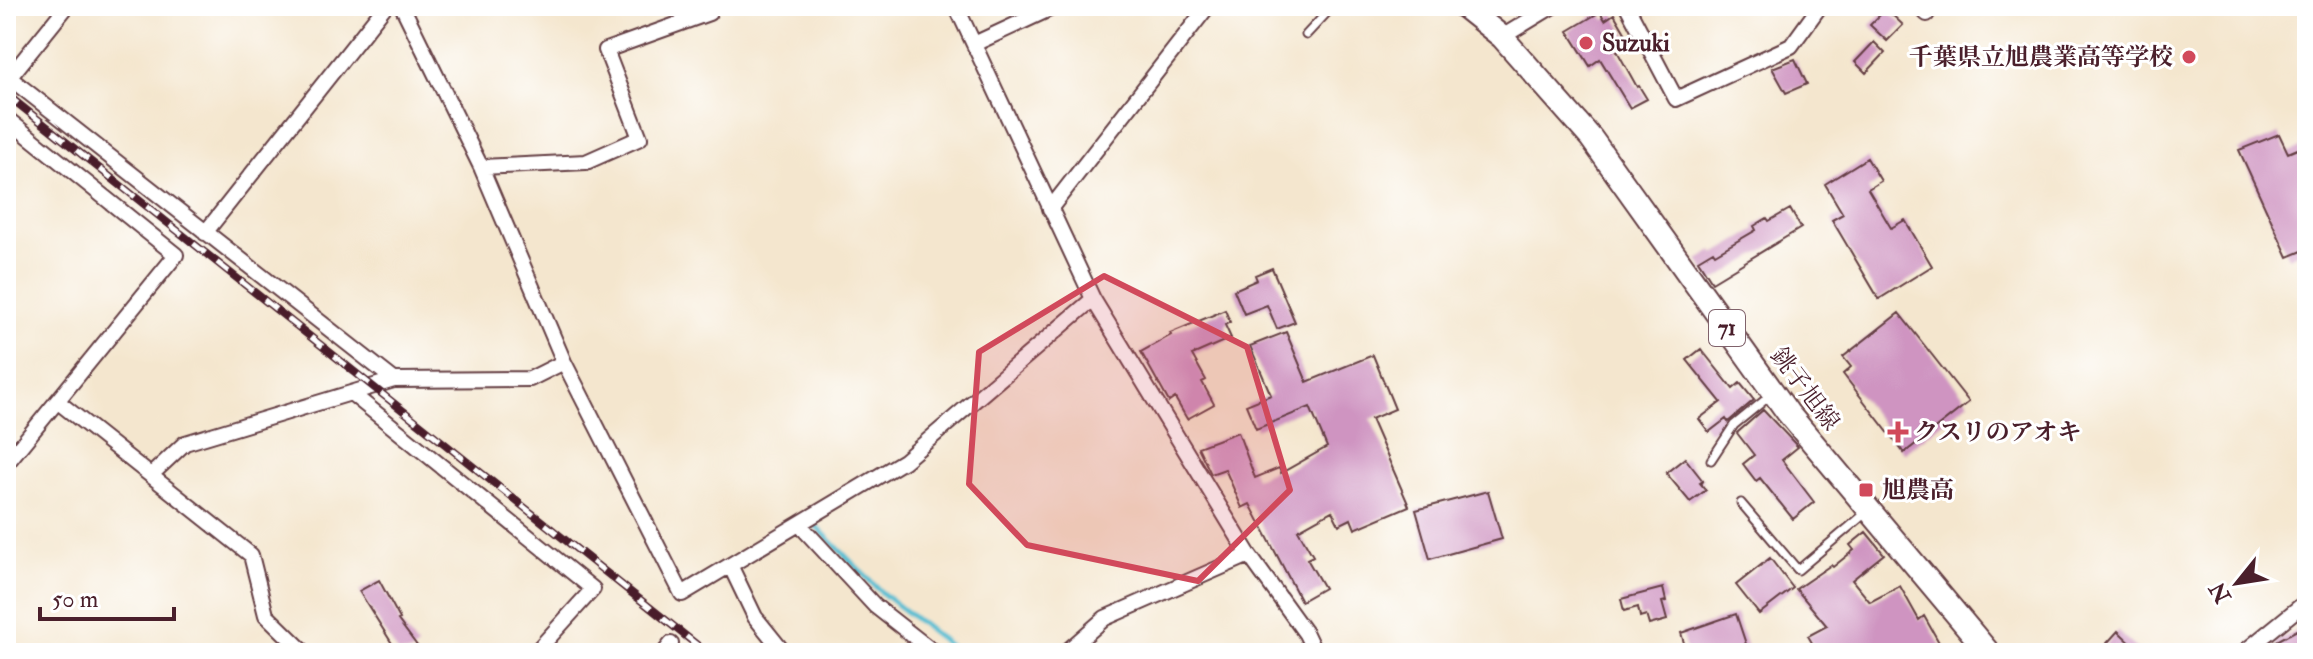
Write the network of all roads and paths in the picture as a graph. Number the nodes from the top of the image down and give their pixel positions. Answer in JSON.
{"nodes":[{"id":1,"x":67,"y":6,"type":"edge"},
{"id":2,"x":385,"y":6,"type":"edge"},
{"id":3,"x":402,"y":6,"type":"edge"},
{"id":4,"x":705,"y":6,"type":"edge"},
{"id":5,"x":956,"y":6,"type":"edge"},
{"id":6,"x":1056,"y":6,"type":"edge"},
{"id":7,"x":1208,"y":6,"type":"edge"},
{"id":8,"x":1333,"y":6,"type":"edge"},
{"id":9,"x":1463,"y":6,"type":"edge"},
{"id":10,"x":1553,"y":6,"type":"edge"},
{"id":11,"x":1820,"y":6,"type":"edge"},
{"id":12,"x":1633,"y":8,"type":"edge"},
{"id":13,"x":1306,"y":35,"type":"dead end"},
{"id":14,"x":1502,"y":37,"type":"junction"},
{"id":15,"x":974,"y":44,"type":"junction"},
{"id":16,"x":8,"y":77,"type":"edge"},
{"id":17,"x":6,"y":118,"type":"edge"},
{"id":18,"x":481,"y":167,"type":"junction"},
{"id":19,"x":1050,"y":209,"type":"junction"},
{"id":20,"x":205,"y":233,"type":"junction"},
{"id":21,"x":1093,"y":299,"type":"junction"},
{"id":22,"x":564,"y":362,"type":"junction"},
{"id":23,"x":394,"y":380,"type":"junction"},
{"id":24,"x":351,"y":393,"type":"junction"},
{"id":25,"x":1774,"y":393,"type":"junction"},
{"id":26,"x":57,"y":401,"type":"junction"},
{"id":27,"x":1711,"y":460,"type":"dead end"},
{"id":28,"x":6,"y":464,"type":"edge"},
{"id":29,"x":151,"y":475,"type":"junction"},
{"id":30,"x":1741,"y":503,"type":"dead end"},
{"id":31,"x":1868,"y":511,"type":"junction"},
{"id":32,"x":799,"y":524,"type":"junction"},
{"id":33,"x":1249,"y":555,"type":"junction"},
{"id":34,"x":730,"y":565,"type":"junction"},
{"id":35,"x":2307,"y":601,"type":"edge"},
{"id":36,"x":1982,"y":651,"type":"edge"},
{"id":37,"x":305,"y":653,"type":"edge"},
{"id":38,"x":535,"y":653,"type":"edge"},
{"id":39,"x":784,"y":653,"type":"edge"},
{"id":40,"x":935,"y":653,"type":"edge"},
{"id":41,"x":1065,"y":653,"type":"edge"},
{"id":42,"x":1315,"y":653,"type":"edge"},
{"id":43,"x":2243,"y":653,"type":"edge"}],
"edges":[{"from":1,"to":16,"type":"street"},
{"from":2,"to":20,"type":"street"},
{"from":3,"to":18,"type":"street"},
{"from":4,"to":18,"type":"street"},
{"from":5,"to":15,"type":"street"},
{"from":6,"to":15,"type":"street"},
{"from":7,"to":19,"type":"street"},
{"from":8,"to":13,"type":"lane"},
{"from":9,"to":14,"type":"main road","name":"銚子旭線","number":"71"},
{"from":10,"to":14,"type":"street"},
{"from":11,"to":12,"type":"street"},
{"from":14,"to":25,"type":"main road","name":"銚子旭線","number":"71"},
{"from":15,"to":19,"type":"street"},
{"from":16,"to":20,"type":"street"},
{"from":17,"to":26,"type":"street"},
{"from":18,"to":22,"type":"street"},
{"from":19,"to":21,"type":"street"},
{"from":20,"to":23,"type":"street"},
{"from":21,"to":32,"type":"street"},
{"from":21,"to":33,"type":"street"},
{"from":22,"to":23,"type":"street"},
{"from":22,"to":34,"type":"street"},
{"from":23,"to":24,"type":"street"},
{"from":24,"to":29,"type":"street"},
{"from":24,"to":38,"type":"street"},
{"from":25,"to":27,"type":"lane"},
{"from":25,"to":31,"type":"main road","name":"銚子旭線","number":"71"},
{"from":26,"to":28,"type":"street"},
{"from":26,"to":29,"type":"street"},
{"from":29,"to":37,"type":"street"},
{"from":30,"to":31,"type":"lane"},
{"from":31,"to":36,"type":"main road","name":"銚子旭線","number":"71"},
{"from":32,"to":34,"type":"street"},
{"from":32,"to":40,"type":"street"},
{"from":33,"to":41,"type":"street"},
{"from":33,"to":42,"type":"street"},
{"from":34,"to":39,"type":"street"},
{"from":35,"to":43,"type":"street"}]}
